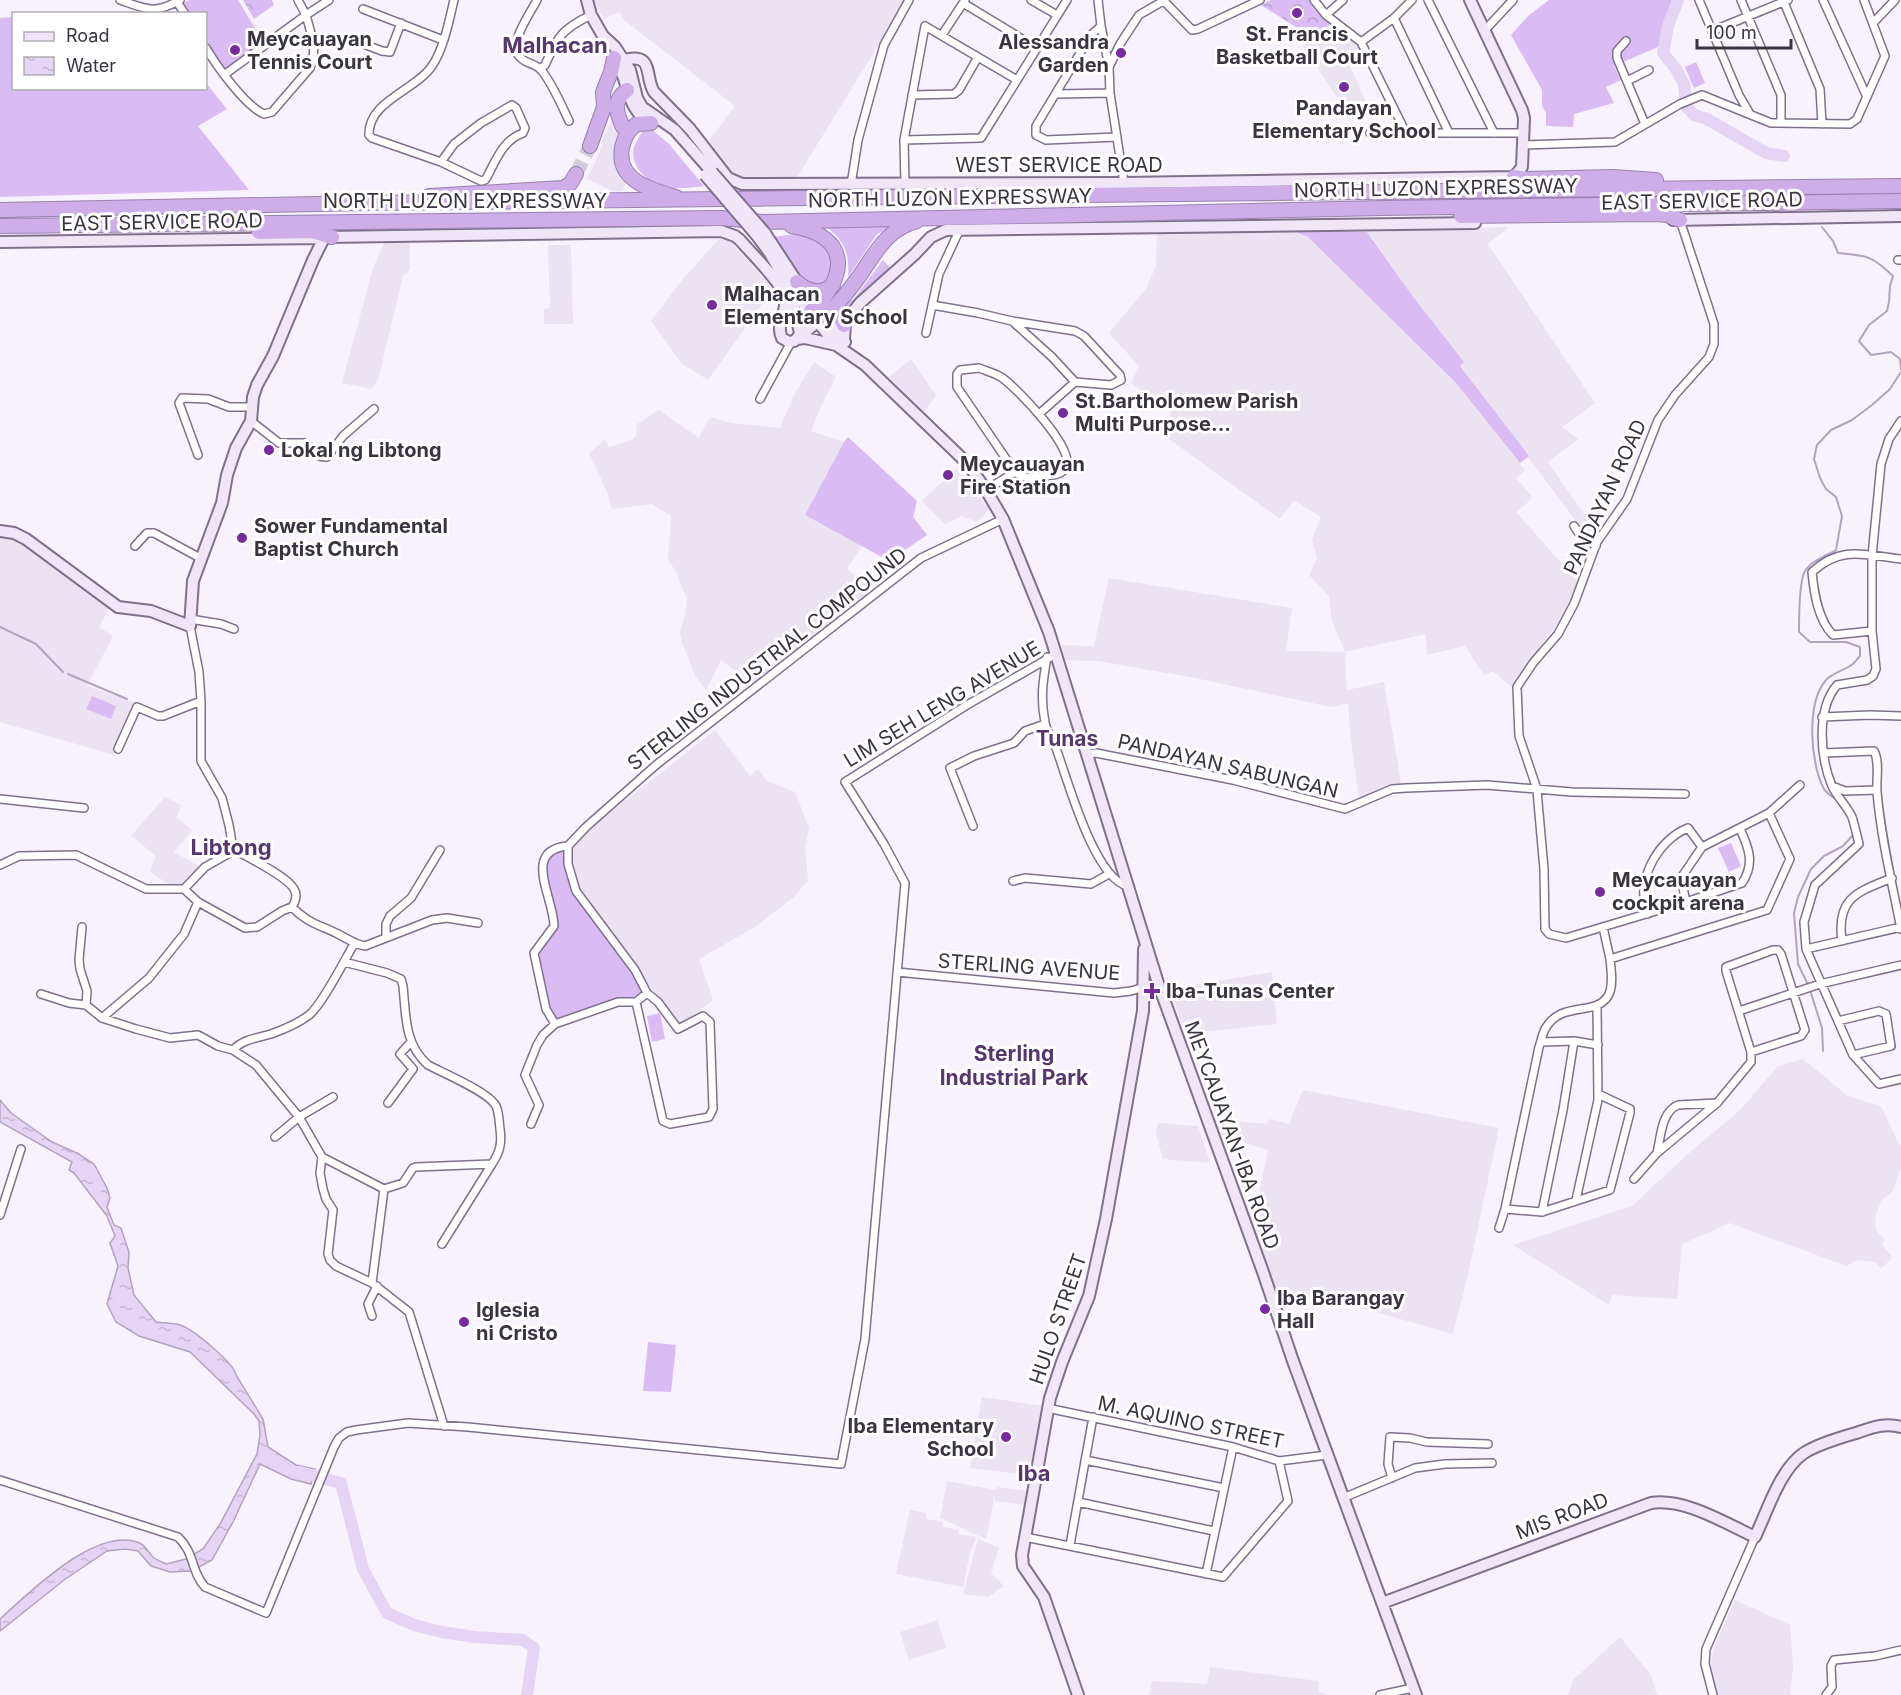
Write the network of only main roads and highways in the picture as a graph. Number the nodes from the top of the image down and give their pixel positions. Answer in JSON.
{"nodes":[{"id":1,"x":1470,"y":0,"type":"edge"},
{"id":2,"x":586,"y":6,"type":"edge"},
{"id":3,"x":619,"y":59,"type":"junction"},
{"id":4,"x":650,"y":84,"type":"junction"},
{"id":5,"x":629,"y":91,"type":"junction"},
{"id":6,"x":604,"y":99,"type":"junction"},
{"id":7,"x":661,"y":99,"type":"junction"},
{"id":8,"x":648,"y":117,"type":"junction"},
{"id":9,"x":624,"y":132,"type":"junction"},
{"id":10,"x":590,"y":146,"type":"tunnel mouth"},
{"id":11,"x":1518,"y":172,"type":"junction"},
{"id":12,"x":576,"y":174,"type":"tunnel mouth"},
{"id":13,"x":1733,"y":186,"type":"junction"},
{"id":14,"x":1901,"y":186,"type":"edge"},
{"id":15,"x":693,"y":201,"type":"junction"},
{"id":16,"x":1901,"y":201,"type":"edge"},
{"id":17,"x":368,"y":203,"type":"junction"},
{"id":18,"x":1382,"y":208,"type":"junction"},
{"id":19,"x":0,"y":210,"type":"edge"},
{"id":20,"x":1901,"y":216,"type":"edge"},
{"id":21,"x":928,"y":218,"type":"junction"},
{"id":22,"x":1680,"y":220,"type":"junction"},
{"id":23,"x":171,"y":223,"type":"junction"},
{"id":24,"x":0,"y":226,"type":"edge"},
{"id":25,"x":762,"y":230,"type":"junction"},
{"id":26,"x":328,"y":237,"type":"junction"},
{"id":27,"x":0,"y":242,"type":"edge"},
{"id":28,"x":792,"y":282,"type":"junction"},
{"id":29,"x":833,"y":285,"type":"junction"},
{"id":30,"x":817,"y":314,"type":"junction"},
{"id":31,"x":843,"y":315,"type":"junction"},
{"id":32,"x":794,"y":341,"type":"junction"},
{"id":33,"x":840,"y":343,"type":"junction"},
{"id":34,"x":0,"y":531,"type":"edge"},
{"id":35,"x":1144,"y":944,"type":"junction"},
{"id":36,"x":1901,"y":1427,"type":"edge"},
{"id":37,"x":1382,"y":1603,"type":"junction"},
{"id":38,"x":1415,"y":1691,"type":"edge"},
{"id":39,"x":1078,"y":1695,"type":"edge"}],
"edges":[{"from":1,"to":11,"type":"main road"},
{"from":2,"to":3,"type":"main road"},
{"from":3,"to":4,"type":"main road","name":"WEST SERVICE ROAD"},
{"from":3,"to":5,"type":"main road"},
{"from":3,"to":6,"type":"highway"},
{"from":4,"to":5,"type":"main road"},
{"from":4,"to":7,"type":"main road","name":"WEST SERVICE ROAD"},
{"from":5,"to":6,"type":"highway"},
{"from":5,"to":8,"type":"main road"},
{"from":5,"to":9,"type":"highway"},
{"from":6,"to":10,"type":"highway"},
{"from":7,"to":8,"type":"main road"},
{"from":7,"to":11,"type":"main road","name":"WEST SERVICE ROAD"},
{"from":8,"to":9,"type":"highway"},
{"from":8,"to":25,"type":"main road","bridge":true},
{"from":9,"to":15,"type":"highway"},
{"from":11,"to":13,"type":"highway"},
{"from":12,"to":17,"type":"highway"},
{"from":13,"to":14,"type":"highway","name":"NORTH LUZON EXPRESSWAY"},
{"from":13,"to":15,"type":"highway","name":"NORTH LUZON EXPRESSWAY"},
{"from":15,"to":17,"type":"highway","name":"NORTH LUZON EXPRESSWAY"},
{"from":16,"to":18,"type":"highway","name":"NORTH LUZON EXPRESSWAY"},
{"from":17,"to":19,"type":"highway","name":"NORTH LUZON EXPRESSWAY"},
{"from":18,"to":21,"type":"highway","name":"NORTH LUZON EXPRESSWAY"},
{"from":18,"to":22,"type":"highway"},
{"from":20,"to":22,"type":"main road","name":"EAST SERVICE ROAD"},
{"from":21,"to":25,"type":"highway","name":"NORTH LUZON EXPRESSWAY"},
{"from":21,"to":31,"type":"highway"},
{"from":22,"to":31,"type":"main road","name":"EAST SERVICE ROAD"},
{"from":23,"to":24,"type":"highway","name":"NORTH LUZON EXPRESSWAY"},
{"from":23,"to":25,"type":"highway","name":"NORTH LUZON EXPRESSWAY"},
{"from":23,"to":26,"type":"highway"},
{"from":25,"to":28,"type":"main road"},
{"from":25,"to":29,"type":"highway"},
{"from":26,"to":27,"type":"main road","name":"EAST SERVICE ROAD"},
{"from":26,"to":32,"type":"main road","name":"EAST SERVICE ROAD"},
{"from":26,"to":34,"type":"main road"},
{"from":28,"to":29,"type":"highway"},
{"from":28,"to":30,"type":"main road","name":"MEYCAUAYAN-IBA ROAD"},
{"from":28,"to":32,"type":"main road"},
{"from":29,"to":30,"type":"highway"},
{"from":30,"to":31,"type":"highway"},
{"from":30,"to":32,"type":"main road"},
{"from":30,"to":33,"type":"main road","name":"MEYCAUAYAN-IBA ROAD"},
{"from":31,"to":33,"type":"main road"},
{"from":32,"to":33,"type":"main road"},
{"from":33,"to":35,"type":"main road","name":"MEYCAUAYAN-IBA ROAD"},
{"from":35,"to":37,"type":"main road","name":"MEYCAUAYAN-IBA ROAD"},
{"from":35,"to":39,"type":"main road","name":"HULO STREET"},
{"from":36,"to":37,"type":"main road","name":"MIS ROAD"},
{"from":37,"to":38,"type":"main road","name":"MEYCAUAYAN-IBA ROAD"}]}
